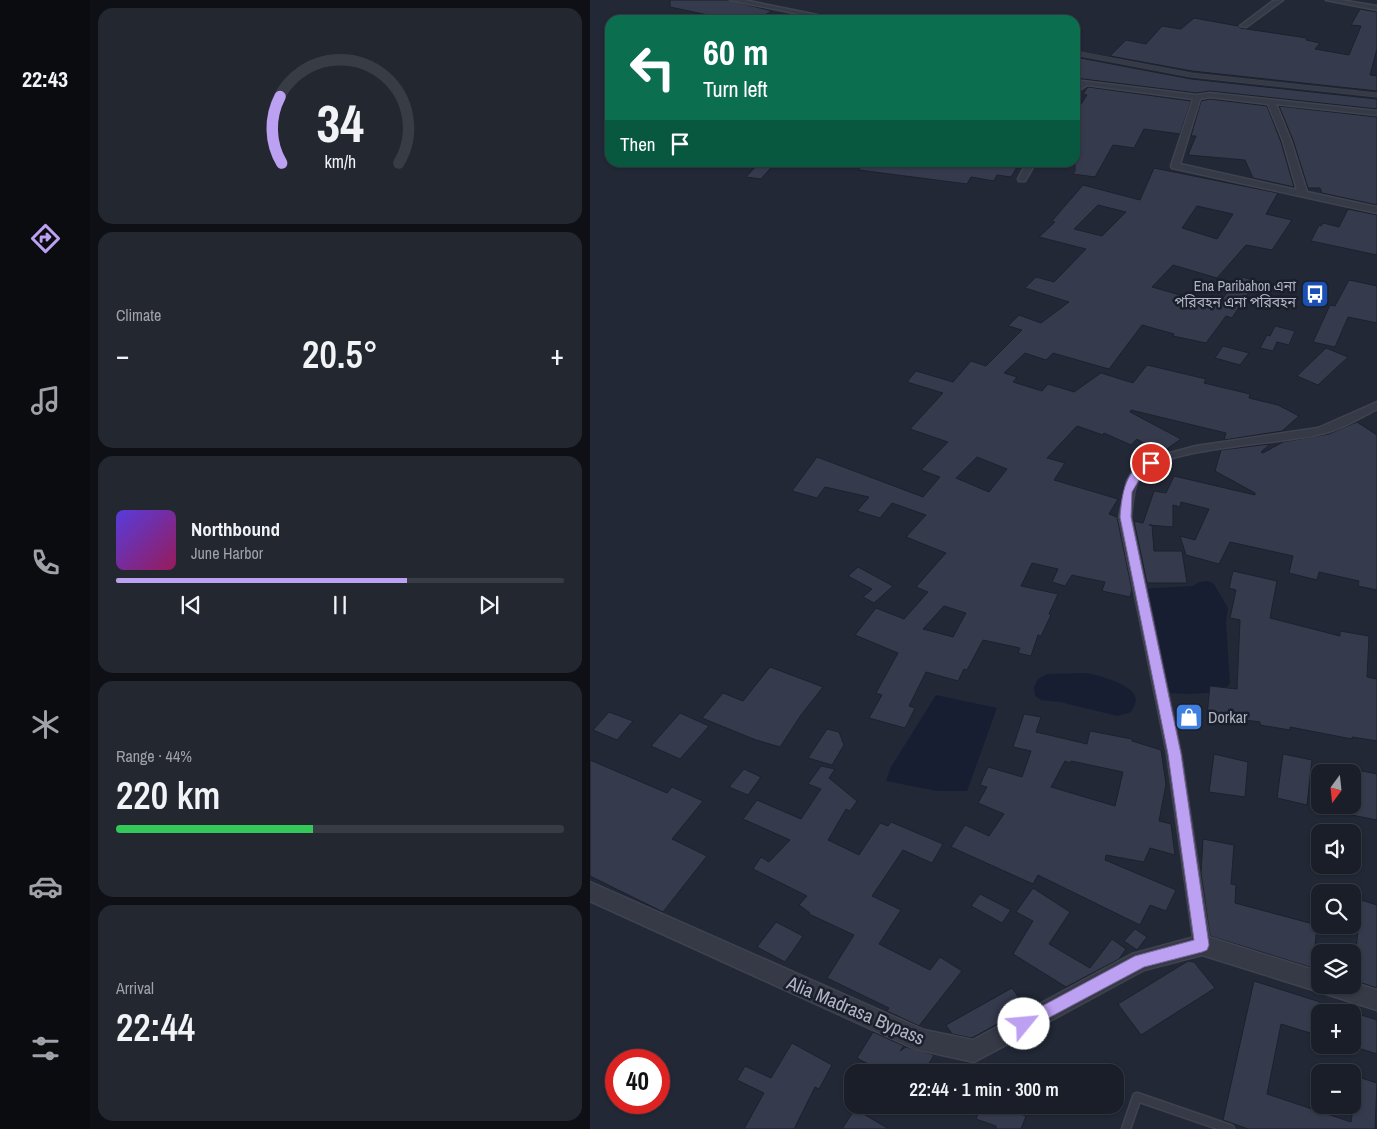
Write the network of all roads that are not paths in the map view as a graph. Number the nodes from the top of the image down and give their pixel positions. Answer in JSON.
{"nodes":[{"id":1,"x":733,"y":0,"type":"edge"},
{"id":2,"x":1280,"y":0,"type":"edge"},
{"id":3,"x":1329,"y":0,"type":"edge"},
{"id":4,"x":1377,"y":8,"type":"edge"},
{"id":5,"x":812,"y":15,"type":"edge"},
{"id":6,"x":1244,"y":26,"type":"dead end"},
{"id":7,"x":1080,"y":54,"type":"edge"},
{"id":8,"x":1080,"y":87,"type":"edge"},
{"id":9,"x":1377,"y":95,"type":"edge"},
{"id":10,"x":1197,"y":97,"type":"junction"},
{"id":11,"x":1271,"y":102,"type":"junction"},
{"id":12,"x":1377,"y":113,"type":"edge"},
{"id":13,"x":1029,"y":167,"type":"edge"},
{"id":14,"x":1022,"y":179,"type":"dead end"},
{"id":15,"x":1303,"y":194,"type":"junction"},
{"id":16,"x":1377,"y":210,"type":"edge"},
{"id":17,"x":1377,"y":405,"type":"edge"},
{"id":18,"x":590,"y":891,"type":"edge"},
{"id":19,"x":1202,"y":945,"type":"junction"},
{"id":20,"x":1311,"y":979,"type":"edge"},
{"id":21,"x":1358,"y":994,"type":"edge"},
{"id":22,"x":1377,"y":1000,"type":"edge"},
{"id":23,"x":1126,"y":1129,"type":"edge"},
{"id":24,"x":1230,"y":1129,"type":"edge"}],
"edges":[{"from":1,"to":5,"type":"street"},
{"from":2,"to":6,"type":"street"},
{"from":3,"to":4,"type":"street"},
{"from":7,"to":9,"type":"lane"},
{"from":8,"to":10,"type":"street"},
{"from":10,"to":11,"type":"street"},
{"from":10,"to":15,"type":"street"},
{"from":11,"to":12,"type":"street"},
{"from":11,"to":15,"type":"street"},
{"from":13,"to":14,"type":"street"},
{"from":15,"to":16,"type":"street"},
{"from":17,"to":19,"type":"street"},
{"from":18,"to":19,"type":"street","name":"Alia Madrasa Bypass"},
{"from":19,"to":20,"type":"street"},
{"from":21,"to":22,"type":"street"},
{"from":23,"to":24,"type":"lane"}]}
